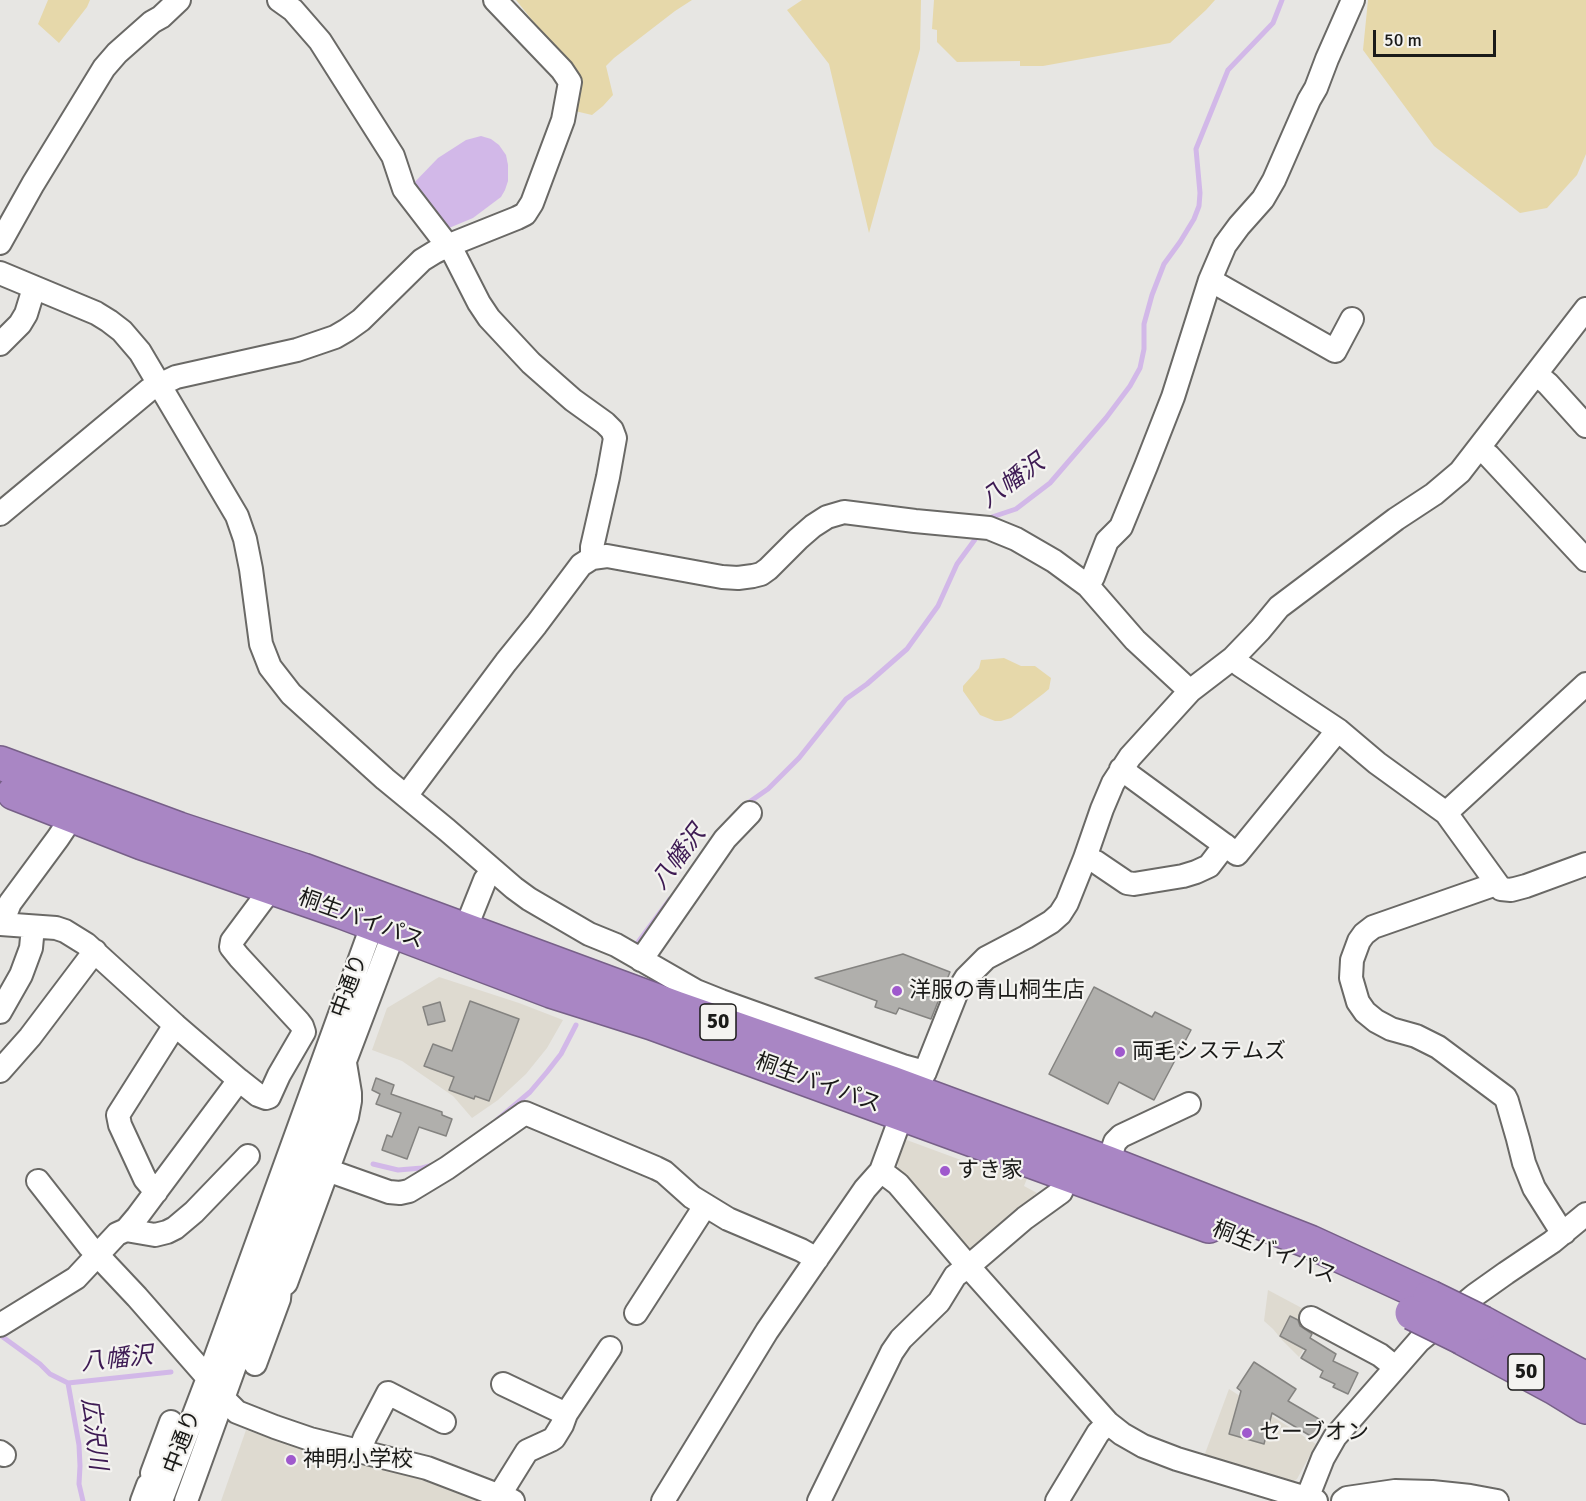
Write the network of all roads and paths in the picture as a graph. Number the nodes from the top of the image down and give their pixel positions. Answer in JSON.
{"nodes":[{"id":1,"x":179,"y":0,"type":"edge"},
{"id":2,"x":495,"y":0,"type":"edge"},
{"id":3,"x":1353,"y":0,"type":"edge"},
{"id":4,"x":292,"y":3,"type":"edge"},
{"id":5,"x":0,"y":243,"type":"edge"},
{"id":6,"x":447,"y":246,"type":"junction"},
{"id":7,"x":0,"y":273,"type":"edge"},
{"id":8,"x":1210,"y":280,"type":"junction"},
{"id":9,"x":34,"y":288,"type":"junction"},
{"id":10,"x":1586,"y":309,"type":"edge"},
{"id":11,"x":1352,"y":319,"type":"dead end"},
{"id":12,"x":0,"y":344,"type":"edge"},
{"id":13,"x":1536,"y":374,"type":"junction"},
{"id":14,"x":160,"y":385,"type":"junction"},
{"id":15,"x":1586,"y":426,"type":"edge"},
{"id":16,"x":1479,"y":448,"type":"junction"},
{"id":17,"x":0,"y":514,"type":"edge"},
{"id":18,"x":592,"y":558,"type":"junction"},
{"id":19,"x":1586,"y":560,"type":"edge"},
{"id":20,"x":1088,"y":586,"type":"junction"},
{"id":21,"x":1233,"y":658,"type":"junction"},
{"id":22,"x":1586,"y":684,"type":"edge"},
{"id":23,"x":1190,"y":692,"type":"junction"},
{"id":24,"x":1338,"y":730,"type":"junction"},
{"id":25,"x":0,"y":763,"type":"edge"},
{"id":26,"x":1121,"y":769,"type":"junction"},
{"id":27,"x":0,"y":788,"type":"edge"},
{"id":28,"x":406,"y":796,"type":"junction"},
{"id":29,"x":750,"y":813,"type":"dead end"},
{"id":30,"x":1446,"y":813,"type":"junction"},
{"id":31,"x":70,"y":814,"type":"junction"},
{"id":32,"x":1225,"y":845,"type":"junction"},
{"id":33,"x":1085,"y":858,"type":"junction"},
{"id":34,"x":1586,"y":864,"type":"edge"},
{"id":35,"x":492,"y":871,"type":"junction"},
{"id":36,"x":1497,"y":884,"type":"junction"},
{"id":37,"x":268,"y":886,"type":"junction"},
{"id":38,"x":387,"y":920,"type":"junction"},
{"id":39,"x":2,"y":924,"type":"edge"},
{"id":40,"x":33,"y":927,"type":"junction"},
{"id":41,"x":465,"y":930,"type":"junction"},
{"id":42,"x":94,"y":951,"type":"junction"},
{"id":43,"x":634,"y":956,"type":"junction"},
{"id":44,"x":0,"y":1012,"type":"edge"},
{"id":45,"x":175,"y":1025,"type":"junction"},
{"id":46,"x":345,"y":1061,"type":"junction"},
{"id":47,"x":0,"y":1071,"type":"edge"},
{"id":48,"x":239,"y":1080,"type":"junction"},
{"id":49,"x":914,"y":1092,"type":"junction"},
{"id":50,"x":1189,"y":1104,"type":"dead end"},
{"id":51,"x":248,"y":1155,"type":"dead end"},
{"id":52,"x":1108,"y":1163,"type":"junction"},
{"id":53,"x":327,"y":1170,"type":"junction"},
{"id":54,"x":881,"y":1171,"type":"junction"},
{"id":55,"x":1068,"y":1174,"type":"junction"},
{"id":56,"x":38,"y":1181,"type":"dead end"},
{"id":57,"x":156,"y":1192,"type":"junction"},
{"id":58,"x":705,"y":1206,"type":"junction"},
{"id":59,"x":1586,"y":1214,"type":"edge"},
{"id":60,"x":1586,"y":1225,"type":"edge"},
{"id":61,"x":126,"y":1230,"type":"junction"},
{"id":62,"x":1564,"y":1233,"type":"junction"},
{"id":63,"x":99,"y":1255,"type":"junction"},
{"id":64,"x":817,"y":1259,"type":"junction"},
{"id":65,"x":968,"y":1266,"type":"junction"},
{"id":66,"x":272,"y":1287,"type":"junction"},
{"id":67,"x":1421,"y":1305,"type":"junction"},
{"id":68,"x":636,"y":1313,"type":"dead end"},
{"id":69,"x":1311,"y":1318,"type":"dead end"},
{"id":70,"x":0,"y":1325,"type":"edge"},
{"id":71,"x":1474,"y":1331,"type":"junction"},
{"id":72,"x":610,"y":1348,"type":"dead end"},
{"id":73,"x":255,"y":1364,"type":"dead end"},
{"id":74,"x":1395,"y":1367,"type":"junction"},
{"id":75,"x":208,"y":1378,"type":"junction"},
{"id":76,"x":1586,"y":1379,"type":"edge"},
{"id":77,"x":503,"y":1384,"type":"dead end"},
{"id":78,"x":224,"y":1399,"type":"junction"},
{"id":79,"x":1586,"y":1407,"type":"edge"},
{"id":80,"x":566,"y":1414,"type":"junction"},
{"id":81,"x":171,"y":1422,"type":"dead end"},
{"id":82,"x":444,"y":1422,"type":"dead end"},
{"id":83,"x":1108,"y":1423,"type":"junction"},
{"id":84,"x":360,"y":1450,"type":"junction"},
{"id":85,"x":161,"y":1488,"type":"edge"},
{"id":86,"x":506,"y":1498,"type":"edge"},
{"id":87,"x":1309,"y":1500,"type":"edge"},
{"id":88,"x":142,"y":1501,"type":"edge"},
{"id":89,"x":186,"y":1501,"type":"edge"},
{"id":90,"x":663,"y":1501,"type":"edge"},
{"id":91,"x":819,"y":1501,"type":"edge"},
{"id":92,"x":1057,"y":1501,"type":"edge"},
{"id":93,"x":1343,"y":1501,"type":"edge"},
{"id":94,"x":1497,"y":1501,"type":"edge"}],
"edges":[{"from":1,"to":5,"type":"street"},
{"from":2,"to":6,"type":"street"},
{"from":3,"to":8,"type":"street"},
{"from":4,"to":6,"type":"street"},
{"from":6,"to":14,"type":"street"},
{"from":6,"to":18,"type":"street"},
{"from":7,"to":9,"type":"street"},
{"from":8,"to":11,"type":"street"},
{"from":8,"to":20,"type":"street"},
{"from":9,"to":12,"type":"street"},
{"from":9,"to":14,"type":"street"},
{"from":10,"to":13,"type":"street"},
{"from":13,"to":15,"type":"street"},
{"from":13,"to":16,"type":"street"},
{"from":14,"to":17,"type":"street"},
{"from":14,"to":28,"type":"street"},
{"from":16,"to":19,"type":"street"},
{"from":16,"to":21,"type":"street"},
{"from":18,"to":20,"type":"street"},
{"from":18,"to":28,"type":"street"},
{"from":20,"to":23,"type":"street"},
{"from":21,"to":23,"type":"street"},
{"from":21,"to":24,"type":"street"},
{"from":22,"to":30,"type":"street"},
{"from":23,"to":26,"type":"street"},
{"from":24,"to":30,"type":"street"},
{"from":24,"to":32,"type":"street"},
{"from":25,"to":38,"type":"highway","name":"桐生バイパス","number":"50"},
{"from":26,"to":32,"type":"street"},
{"from":26,"to":33,"type":"street"},
{"from":27,"to":31,"type":"highway","name":"桐生バイパス","number":"50"},
{"from":28,"to":35,"type":"street"},
{"from":29,"to":43,"type":"street"},
{"from":30,"to":36,"type":"street"},
{"from":31,"to":37,"type":"highway","name":"桐生バイパス","number":"50"},
{"from":31,"to":39,"type":"street"},
{"from":32,"to":33,"type":"street"},
{"from":33,"to":49,"type":"street"},
{"from":34,"to":36,"type":"street"},
{"from":35,"to":41,"type":"street"},
{"from":35,"to":43,"type":"street"},
{"from":36,"to":62,"type":"street"},
{"from":37,"to":38,"type":"highway","name":"桐生バイパス","number":"50"},
{"from":37,"to":48,"type":"street"},
{"from":38,"to":41,"type":"highway","name":"桐生バイパス","number":"50"},
{"from":38,"to":46,"type":"street","name":"中通り"},
{"from":38,"to":49,"type":"highway","name":"桐生バイパス","number":"50"},
{"from":38,"to":75,"type":"street","name":"中通り"},
{"from":39,"to":40,"type":"street"},
{"from":40,"to":42,"type":"street"},
{"from":40,"to":44,"type":"street"},
{"from":41,"to":49,"type":"highway","name":"桐生バイパス","number":"50"},
{"from":42,"to":45,"type":"street"},
{"from":42,"to":47,"type":"street"},
{"from":43,"to":49,"type":"street"},
{"from":45,"to":48,"type":"street"},
{"from":45,"to":57,"type":"street"},
{"from":46,"to":53,"type":"street"},
{"from":46,"to":66,"type":"street","name":"中通り"},
{"from":48,"to":57,"type":"street"},
{"from":49,"to":52,"type":"highway","name":"桐生バイパス","number":"50"},
{"from":49,"to":54,"type":"street"},
{"from":49,"to":55,"type":"highway","name":"桐生バイパス","number":"50"},
{"from":50,"to":52,"type":"street"},
{"from":51,"to":61,"type":"street"},
{"from":52,"to":67,"type":"highway","name":"桐生バイパス","number":"50"},
{"from":53,"to":58,"type":"street"},
{"from":53,"to":66,"type":"street"},
{"from":54,"to":64,"type":"street"},
{"from":54,"to":65,"type":"street"},
{"from":55,"to":65,"type":"street"},
{"from":55,"to":67,"type":"highway","name":"桐生バイパス","number":"50"},
{"from":56,"to":63,"type":"street"},
{"from":57,"to":61,"type":"street"},
{"from":58,"to":64,"type":"street"},
{"from":58,"to":68,"type":"street"},
{"from":59,"to":62,"type":"street"},
{"from":60,"to":62,"type":"street"},
{"from":61,"to":63,"type":"street"},
{"from":62,"to":74,"type":"street"},
{"from":63,"to":70,"type":"street"},
{"from":63,"to":75,"type":"street"},
{"from":64,"to":90,"type":"street"},
{"from":65,"to":83,"type":"street"},
{"from":65,"to":91,"type":"street"},
{"from":66,"to":73,"type":"street"},
{"from":66,"to":78,"type":"street","name":"中通り"},
{"from":67,"to":71,"type":"highway","name":"桐生バイパス","number":"50","bridge":true},
{"from":69,"to":74,"type":"street"},
{"from":71,"to":76,"type":"highway","name":"桐生バイパス","number":"50"},
{"from":71,"to":79,"type":"highway","name":"桐生バイパス","number":"50"},
{"from":72,"to":80,"type":"street"},
{"from":74,"to":87,"type":"street"},
{"from":75,"to":78,"type":"street"},
{"from":75,"to":85,"type":"street","name":"中通り"},
{"from":77,"to":80,"type":"street"},
{"from":78,"to":84,"type":"street"},
{"from":78,"to":89,"type":"street","name":"中通り"},
{"from":80,"to":86,"type":"street"},
{"from":81,"to":85,"type":"street"},
{"from":82,"to":84,"type":"street"},
{"from":83,"to":87,"type":"street"},
{"from":83,"to":92,"type":"street"},
{"from":84,"to":86,"type":"street"},
{"from":85,"to":88,"type":"street"},
{"from":93,"to":94,"type":"street"}]}
